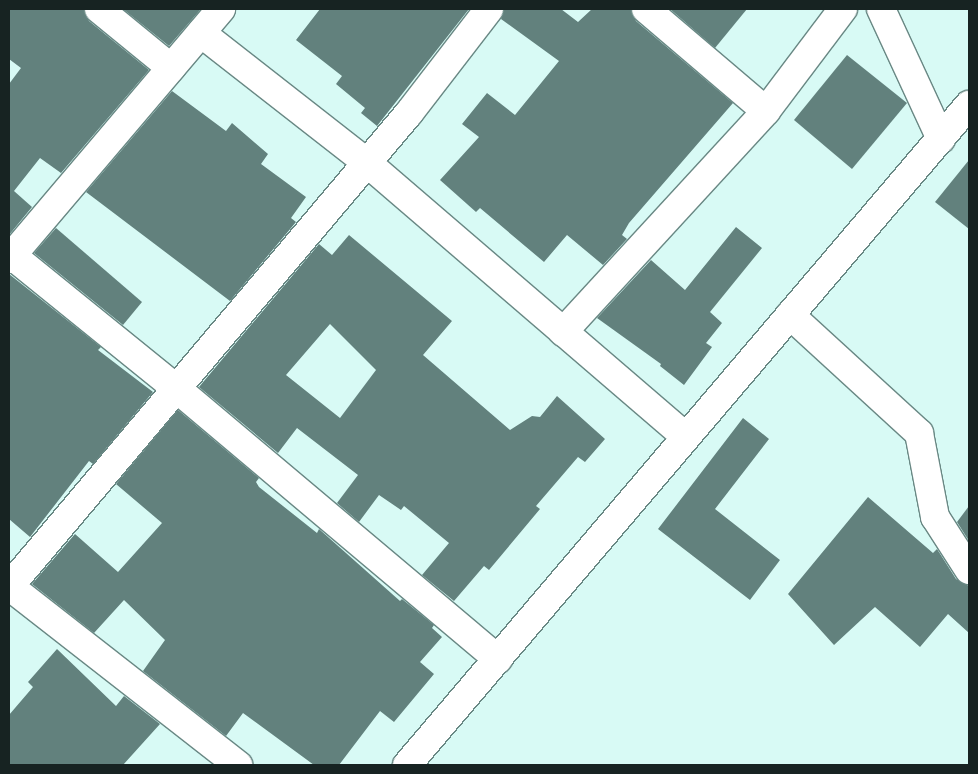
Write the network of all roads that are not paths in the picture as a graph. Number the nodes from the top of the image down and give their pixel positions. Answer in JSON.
{"nodes":[{"id":1,"x":99,"y":9,"type":"edge"},
{"id":2,"x":221,"y":9,"type":"edge"},
{"id":3,"x":489,"y":9,"type":"edge"},
{"id":4,"x":646,"y":9,"type":"edge"},
{"id":5,"x":843,"y":9,"type":"edge"},
{"id":6,"x":881,"y":9,"type":"edge"},
{"id":7,"x":201,"y":33,"type":"junction"},
{"id":8,"x":170,"y":68,"type":"junction"},
{"id":9,"x":969,"y":105,"type":"edge"},
{"id":10,"x":766,"y":111,"type":"junction"},
{"id":11,"x":941,"y":139,"type":"junction"},
{"id":12,"x":365,"y":161,"type":"junction"},
{"id":13,"x":10,"y":256,"type":"edge"},
{"id":14,"x":790,"y":315,"type":"junction"},
{"id":15,"x":563,"y":332,"type":"junction"},
{"id":16,"x":176,"y":388,"type":"junction"},
{"id":17,"x":686,"y":437,"type":"junction"},
{"id":18,"x":969,"y":570,"type":"edge"},
{"id":19,"x":9,"y":586,"type":"edge"},
{"id":20,"x":498,"y":658,"type":"junction"},
{"id":21,"x":234,"y":764,"type":"edge"},
{"id":22,"x":407,"y":765,"type":"edge"}],
"edges":[{"from":1,"to":8,"type":"street"},
{"from":2,"to":7,"type":"street"},
{"from":3,"to":12,"type":"street"},
{"from":4,"to":10,"type":"street"},
{"from":5,"to":10,"type":"street"},
{"from":6,"to":11,"type":"street"},
{"from":7,"to":8,"type":"street"},
{"from":7,"to":12,"type":"street"},
{"from":8,"to":13,"type":"street"},
{"from":9,"to":11,"type":"street"},
{"from":10,"to":15,"type":"street"},
{"from":11,"to":14,"type":"street"},
{"from":12,"to":15,"type":"street"},
{"from":12,"to":16,"type":"street"},
{"from":13,"to":16,"type":"street"},
{"from":14,"to":17,"type":"street"},
{"from":14,"to":18,"type":"street"},
{"from":15,"to":17,"type":"street"},
{"from":16,"to":19,"type":"street"},
{"from":16,"to":20,"type":"street"},
{"from":17,"to":20,"type":"street"},
{"from":19,"to":21,"type":"street"},
{"from":20,"to":22,"type":"street"}]}
